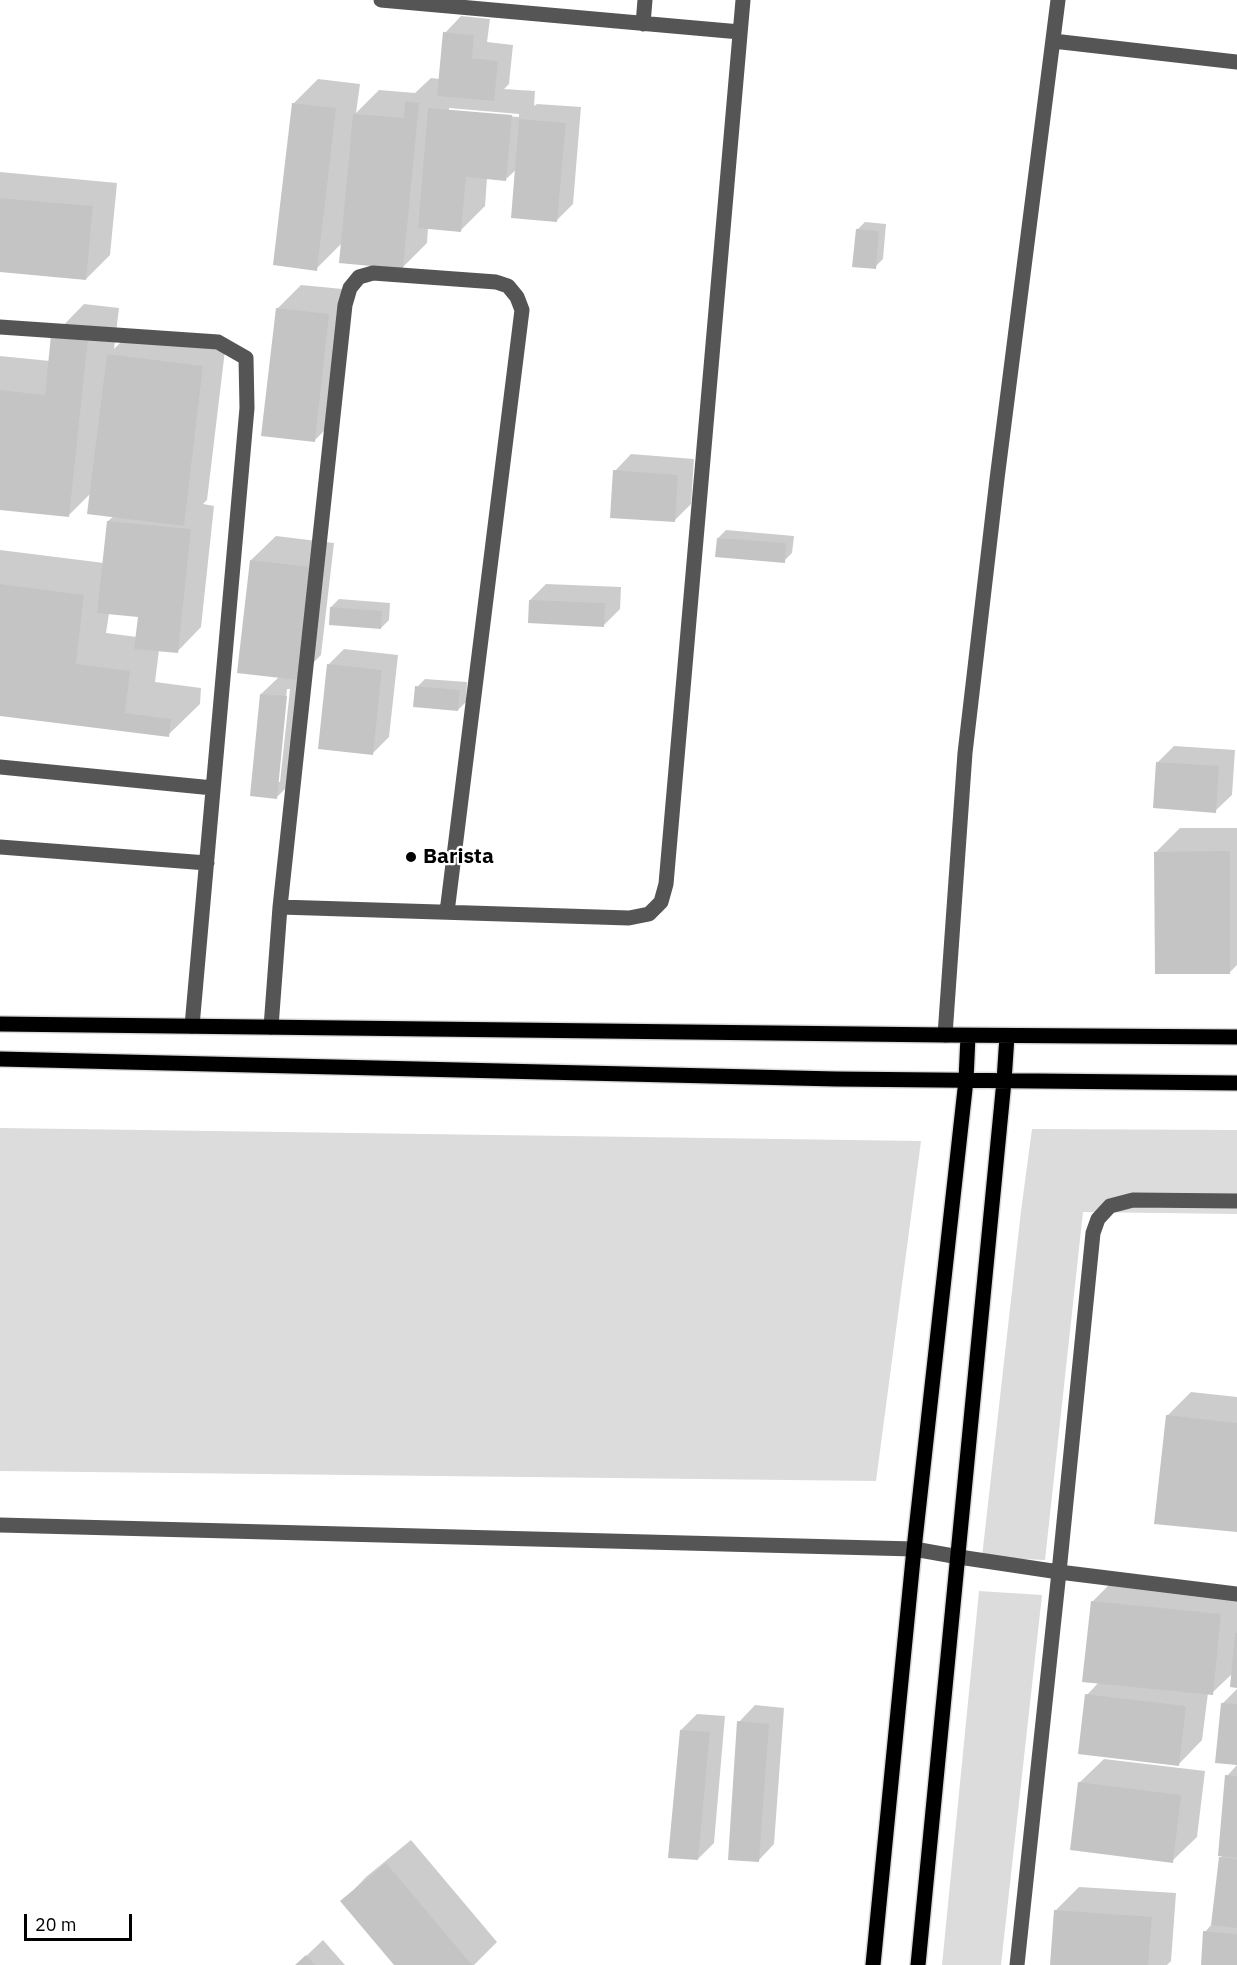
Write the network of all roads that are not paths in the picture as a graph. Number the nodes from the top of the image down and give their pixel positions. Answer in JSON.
{"nodes":[{"id":1,"x":381,"y":0,"type":"edge"},
{"id":2,"x":645,"y":0,"type":"edge"},
{"id":3,"x":743,"y":0,"type":"edge"},
{"id":4,"x":1058,"y":0,"type":"edge"},
{"id":5,"x":643,"y":24,"type":"junction"},
{"id":6,"x":740,"y":32,"type":"junction"},
{"id":7,"x":1053,"y":41,"type":"junction"},
{"id":8,"x":1237,"y":62,"type":"edge"},
{"id":9,"x":0,"y":327,"type":"edge"},
{"id":10,"x":0,"y":767,"type":"edge"},
{"id":11,"x":213,"y":788,"type":"junction"},
{"id":12,"x":0,"y":847,"type":"edge"},
{"id":13,"x":207,"y":863,"type":"junction"},
{"id":14,"x":280,"y":907,"type":"junction"},
{"id":15,"x":447,"y":912,"type":"junction"},
{"id":16,"x":0,"y":1024,"type":"edge"},
{"id":17,"x":192,"y":1026,"type":"junction"},
{"id":18,"x":271,"y":1027,"type":"junction"},
{"id":19,"x":945,"y":1035,"type":"junction"},
{"id":20,"x":968,"y":1036,"type":"junction"},
{"id":21,"x":1007,"y":1036,"type":"junction"},
{"id":22,"x":1237,"y":1037,"type":"edge"},
{"id":23,"x":0,"y":1059,"type":"edge"},
{"id":24,"x":966,"y":1080,"type":"junction"},
{"id":25,"x":1004,"y":1081,"type":"junction"},
{"id":26,"x":1237,"y":1083,"type":"edge"},
{"id":27,"x":1237,"y":1201,"type":"edge"},
{"id":28,"x":0,"y":1525,"type":"edge"},
{"id":29,"x":914,"y":1549,"type":"junction"},
{"id":30,"x":958,"y":1557,"type":"junction"},
{"id":31,"x":1059,"y":1572,"type":"junction"},
{"id":32,"x":1237,"y":1594,"type":"edge"},
{"id":33,"x":873,"y":1965,"type":"edge"},
{"id":34,"x":918,"y":1965,"type":"edge"},
{"id":35,"x":1017,"y":1965,"type":"edge"}],
"edges":[{"from":1,"to":5,"type":"street"},
{"from":2,"to":5,"type":"street"},
{"from":3,"to":6,"type":"street"},
{"from":4,"to":7,"type":"street"},
{"from":5,"to":6,"type":"street"},
{"from":6,"to":15,"type":"street"},
{"from":7,"to":8,"type":"street"},
{"from":7,"to":19,"type":"street"},
{"from":9,"to":11,"type":"street"},
{"from":10,"to":11,"type":"street"},
{"from":11,"to":13,"type":"street"},
{"from":12,"to":13,"type":"street"},
{"from":13,"to":17,"type":"street"},
{"from":14,"to":15,"type":"street"},
{"from":14,"to":15,"type":"street"},
{"from":14,"to":18,"type":"street"},
{"from":16,"to":17,"type":"main road"},
{"from":17,"to":18,"type":"main road"},
{"from":18,"to":19,"type":"main road"},
{"from":19,"to":20,"type":"main road"},
{"from":20,"to":21,"type":"main road"},
{"from":20,"to":24,"type":"main road"},
{"from":21,"to":22,"type":"main road"},
{"from":21,"to":25,"type":"main road"},
{"from":23,"to":24,"type":"main road"},
{"from":24,"to":25,"type":"main road"},
{"from":24,"to":29,"type":"main road"},
{"from":25,"to":26,"type":"main road"},
{"from":25,"to":30,"type":"main road"},
{"from":27,"to":31,"type":"street"},
{"from":28,"to":29,"type":"street"},
{"from":29,"to":30,"type":"street"},
{"from":29,"to":33,"type":"main road"},
{"from":30,"to":31,"type":"street"},
{"from":30,"to":34,"type":"main road"},
{"from":31,"to":32,"type":"street"},
{"from":31,"to":35,"type":"street"}]}
